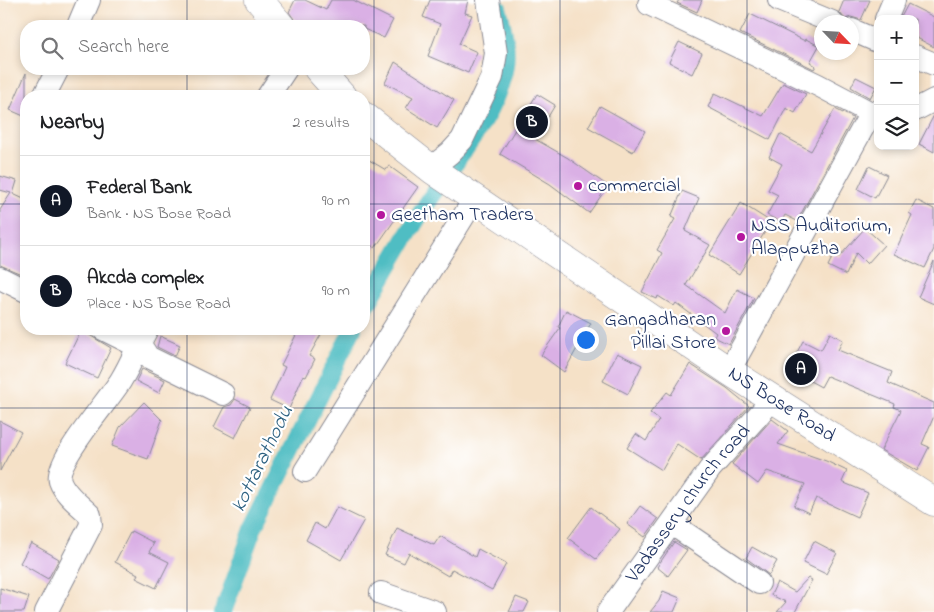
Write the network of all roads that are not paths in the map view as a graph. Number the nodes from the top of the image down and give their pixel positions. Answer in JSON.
{"nodes":[{"id":1,"x":89,"y":0,"type":"edge"},
{"id":2,"x":258,"y":0,"type":"edge"},
{"id":3,"x":488,"y":0,"type":"edge"},
{"id":4,"x":779,"y":0,"type":"edge"},
{"id":5,"x":894,"y":0,"type":"edge"},
{"id":6,"x":650,"y":4,"type":"dead end"},
{"id":7,"x":815,"y":15,"type":"edge"},
{"id":8,"x":888,"y":15,"type":"edge"},
{"id":9,"x":81,"y":20,"type":"edge"},
{"id":10,"x":276,"y":20,"type":"edge"},
{"id":11,"x":859,"y":33,"type":"edge"},
{"id":12,"x":874,"y":39,"type":"edge"},
{"id":13,"x":919,"y":58,"type":"edge"},
{"id":14,"x":934,"y":64,"type":"edge"},
{"id":15,"x":55,"y":75,"type":"edge"},
{"id":16,"x":282,"y":75,"type":"edge"},
{"id":17,"x":323,"y":75,"type":"edge"},
{"id":18,"x":47,"y":90,"type":"edge"},
{"id":19,"x":272,"y":90,"type":"edge"},
{"id":20,"x":337,"y":90,"type":"edge"},
{"id":21,"x":934,"y":100,"type":"edge"},
{"id":22,"x":919,"y":108,"type":"edge"},
{"id":23,"x":874,"y":113,"type":"edge"},
{"id":24,"x":370,"y":121,"type":"edge"},
{"id":25,"x":432,"y":169,"type":"junction"},
{"id":26,"x":466,"y":192,"type":"junction"},
{"id":27,"x":0,"y":278,"type":"edge"},
{"id":28,"x":20,"y":288,"type":"edge"},
{"id":29,"x":126,"y":335,"type":"edge"},
{"id":30,"x":141,"y":339,"type":"edge"},
{"id":31,"x":729,"y":372,"type":"junction"},
{"id":32,"x":223,"y":394,"type":"dead end"},
{"id":33,"x":773,"y":399,"type":"junction"},
{"id":34,"x":305,"y":471,"type":"dead end"},
{"id":35,"x":934,"y":502,"type":"edge"},
{"id":36,"x":672,"y":524,"type":"junction"},
{"id":37,"x":759,"y":583,"type":"dead end"},
{"id":38,"x":381,"y":593,"type":"dead end"},
{"id":39,"x":46,"y":612,"type":"edge"},
{"id":40,"x":435,"y":612,"type":"edge"},
{"id":41,"x":608,"y":612,"type":"edge"}],
"edges":[{"from":1,"to":9,"type":"street"},
{"from":2,"to":10,"type":"main road"},
{"from":3,"to":25,"type":"street"},
{"from":4,"to":7,"type":"street"},
{"from":5,"to":8,"type":"street"},
{"from":6,"to":23,"type":"street"},
{"from":11,"to":12,"type":"street"},
{"from":13,"to":14,"type":"street"},
{"from":15,"to":18,"type":"street"},
{"from":16,"to":19,"type":"street"},
{"from":17,"to":20,"type":"main road"},
{"from":21,"to":22,"type":"street"},
{"from":23,"to":31,"type":"street"},
{"from":24,"to":25,"type":"main road","name":"NS Bose Road"},
{"from":25,"to":26,"type":"main road","name":"NS Bose Road"},
{"from":26,"to":31,"type":"main road","name":"NS Bose Road"},
{"from":26,"to":34,"type":"street"},
{"from":27,"to":28,"type":"street"},
{"from":29,"to":30,"type":"street"},
{"from":30,"to":32,"type":"street"},
{"from":30,"to":39,"type":"street"},
{"from":31,"to":33,"type":"main road","name":"NS Bose Road"},
{"from":33,"to":35,"type":"main road","name":"NS Bose Road"},
{"from":33,"to":36,"type":"street","name":"Vadassery church road"},
{"from":36,"to":37,"type":"street"},
{"from":36,"to":41,"type":"street","name":"Vadassery church road"},
{"from":38,"to":40,"type":"street"}]}
